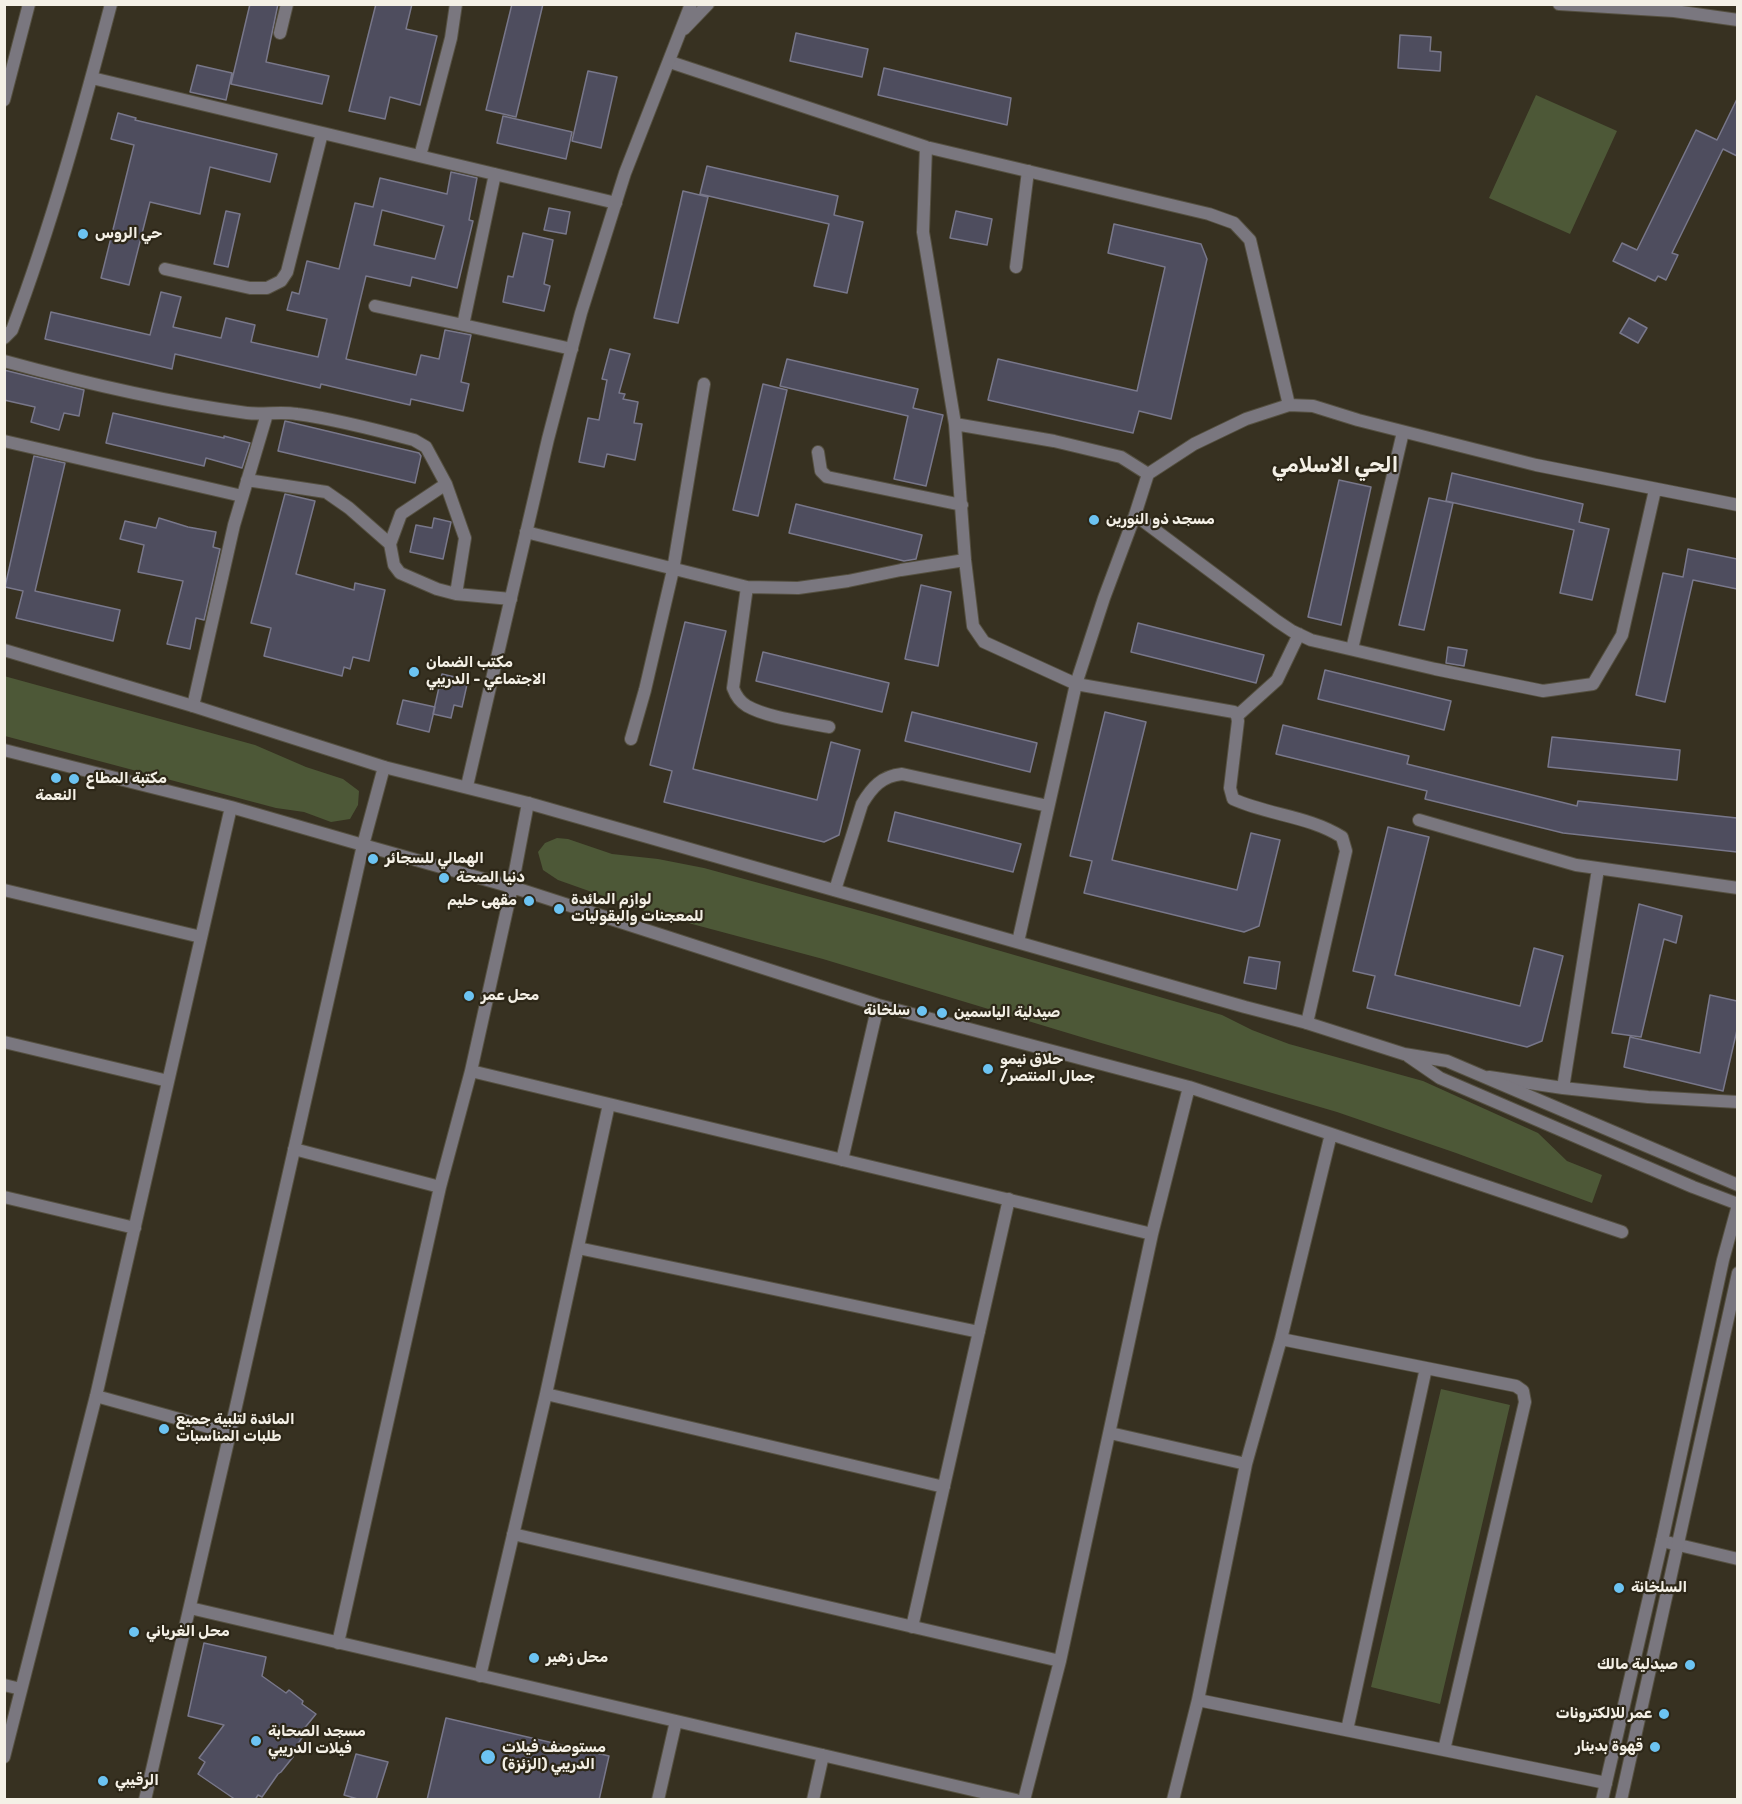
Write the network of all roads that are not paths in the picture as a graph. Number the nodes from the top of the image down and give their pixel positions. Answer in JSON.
{"nodes":[{"id":1,"x":30,"y":4,"type":"edge"},
{"id":2,"x":111,"y":4,"type":"edge"},
{"id":3,"x":287,"y":4,"type":"edge"},
{"id":4,"x":456,"y":4,"type":"edge"},
{"id":5,"x":692,"y":4,"type":"edge"},
{"id":6,"x":708,"y":4,"type":"edge"},
{"id":7,"x":1559,"y":4,"type":"edge"},
{"id":8,"x":1737,"y":20,"type":"edge"},
{"id":9,"x":681,"y":32,"type":"junction"},
{"id":10,"x":280,"y":33,"type":"dead end"},
{"id":11,"x":10,"y":55,"type":"edge"},
{"id":12,"x":670,"y":62,"type":"junction"},
{"id":13,"x":92,"y":78,"type":"junction"},
{"id":14,"x":4,"y":100,"type":"edge"},
{"id":15,"x":322,"y":133,"type":"junction"},
{"id":16,"x":926,"y":147,"type":"junction"},
{"id":17,"x":420,"y":156,"type":"junction"},
{"id":18,"x":1028,"y":171,"type":"junction"},
{"id":19,"x":495,"y":174,"type":"junction"},
{"id":20,"x":616,"y":203,"type":"junction"},
{"id":21,"x":1016,"y":267,"type":"dead end"},
{"id":22,"x":165,"y":269,"type":"dead end"},
{"id":23,"x":375,"y":306,"type":"dead end"},
{"id":24,"x":464,"y":325,"type":"junction"},
{"id":25,"x":4,"y":338,"type":"edge"},
{"id":26,"x":572,"y":349,"type":"junction"},
{"id":27,"x":4,"y":362,"type":"edge"},
{"id":28,"x":704,"y":384,"type":"dead end"},
{"id":29,"x":1289,"y":405,"type":"junction"},
{"id":30,"x":267,"y":414,"type":"junction"},
{"id":31,"x":955,"y":424,"type":"junction"},
{"id":32,"x":1403,"y":432,"type":"junction"},
{"id":33,"x":4,"y":441,"type":"edge"},
{"id":34,"x":818,"y":452,"type":"dead end"},
{"id":35,"x":1148,"y":474,"type":"junction"},
{"id":36,"x":247,"y":480,"type":"junction"},
{"id":37,"x":446,"y":484,"type":"junction"},
{"id":38,"x":1655,"y":490,"type":"junction"},
{"id":39,"x":242,"y":496,"type":"junction"},
{"id":40,"x":962,"y":505,"type":"junction"},
{"id":41,"x":1737,"y":505,"type":"edge"},
{"id":42,"x":1136,"y":515,"type":"junction"},
{"id":43,"x":526,"y":532,"type":"junction"},
{"id":44,"x":390,"y":544,"type":"junction"},
{"id":45,"x":965,"y":560,"type":"junction"},
{"id":46,"x":673,"y":570,"type":"junction"},
{"id":47,"x":747,"y":587,"type":"junction"},
{"id":48,"x":456,"y":594,"type":"junction"},
{"id":49,"x":511,"y":599,"type":"junction"},
{"id":50,"x":1299,"y":634,"type":"junction"},
{"id":51,"x":1352,"y":649,"type":"junction"},
{"id":52,"x":4,"y":650,"type":"edge"},
{"id":53,"x":1076,"y":684,"type":"junction"},
{"id":54,"x":193,"y":706,"type":"junction"},
{"id":55,"x":1238,"y":716,"type":"junction"},
{"id":56,"x":829,"y":727,"type":"dead end"},
{"id":57,"x":631,"y":740,"type":"dead end"},
{"id":58,"x":4,"y":750,"type":"edge"},
{"id":59,"x":384,"y":767,"type":"junction"},
{"id":60,"x":467,"y":786,"type":"junction"},
{"id":61,"x":528,"y":803,"type":"junction"},
{"id":62,"x":1048,"y":806,"type":"junction"},
{"id":63,"x":231,"y":807,"type":"junction"},
{"id":64,"x":1419,"y":820,"type":"dead end"},
{"id":65,"x":363,"y":845,"type":"junction"},
{"id":66,"x":1598,"y":869,"type":"junction"},
{"id":67,"x":512,"y":887,"type":"junction"},
{"id":68,"x":1737,"y":888,"type":"edge"},
{"id":69,"x":4,"y":890,"type":"edge"},
{"id":70,"x":835,"y":890,"type":"junction"},
{"id":71,"x":201,"y":937,"type":"junction"},
{"id":72,"x":1018,"y":942,"type":"junction"},
{"id":73,"x":878,"y":1005,"type":"junction"},
{"id":74,"x":1307,"y":1023,"type":"junction"},
{"id":75,"x":4,"y":1042,"type":"edge"},
{"id":76,"x":1404,"y":1054,"type":"junction"},
{"id":77,"x":471,"y":1071,"type":"junction"},
{"id":78,"x":1488,"y":1077,"type":"junction"},
{"id":79,"x":168,"y":1081,"type":"junction"},
{"id":80,"x":1189,"y":1087,"type":"junction"},
{"id":81,"x":1563,"y":1088,"type":"junction"},
{"id":82,"x":1737,"y":1102,"type":"edge"},
{"id":83,"x":609,"y":1104,"type":"junction"},
{"id":84,"x":1331,"y":1134,"type":"junction"},
{"id":85,"x":294,"y":1149,"type":"junction"},
{"id":86,"x":842,"y":1160,"type":"junction"},
{"id":87,"x":1737,"y":1185,"type":"edge"},
{"id":88,"x":440,"y":1187,"type":"junction"},
{"id":89,"x":4,"y":1197,"type":"edge"},
{"id":90,"x":1009,"y":1199,"type":"junction"},
{"id":91,"x":1737,"y":1204,"type":"edge"},
{"id":92,"x":135,"y":1228,"type":"junction"},
{"id":93,"x":1622,"y":1232,"type":"dead end"},
{"id":94,"x":1152,"y":1233,"type":"junction"},
{"id":95,"x":578,"y":1248,"type":"junction"},
{"id":96,"x":1737,"y":1273,"type":"edge"},
{"id":97,"x":979,"y":1332,"type":"junction"},
{"id":98,"x":1281,"y":1339,"type":"junction"},
{"id":99,"x":1426,"y":1368,"type":"junction"},
{"id":100,"x":546,"y":1394,"type":"junction"},
{"id":101,"x":96,"y":1396,"type":"junction"},
{"id":102,"x":230,"y":1433,"type":"junction"},
{"id":103,"x":1110,"y":1433,"type":"junction"},
{"id":104,"x":1246,"y":1464,"type":"junction"},
{"id":105,"x":944,"y":1487,"type":"junction"},
{"id":106,"x":513,"y":1534,"type":"junction"},
{"id":107,"x":1662,"y":1541,"type":"junction"},
{"id":108,"x":1677,"y":1544,"type":"junction"},
{"id":109,"x":1737,"y":1559,"type":"edge"},
{"id":110,"x":190,"y":1608,"type":"junction"},
{"id":111,"x":912,"y":1626,"type":"junction"},
{"id":112,"x":338,"y":1642,"type":"junction"},
{"id":113,"x":1060,"y":1661,"type":"junction"},
{"id":114,"x":480,"y":1676,"type":"junction"},
{"id":115,"x":4,"y":1685,"type":"edge"},
{"id":116,"x":21,"y":1689,"type":"junction"},
{"id":117,"x":1198,"y":1700,"type":"junction"},
{"id":118,"x":676,"y":1721,"type":"junction"},
{"id":119,"x":1347,"y":1730,"type":"junction"},
{"id":120,"x":1444,"y":1750,"type":"junction"},
{"id":121,"x":823,"y":1755,"type":"junction"},
{"id":122,"x":4,"y":1757,"type":"edge"},
{"id":123,"x":1606,"y":1783,"type":"junction"},
{"id":124,"x":145,"y":1800,"type":"edge"},
{"id":125,"x":658,"y":1800,"type":"edge"},
{"id":126,"x":813,"y":1800,"type":"edge"},
{"id":127,"x":1016,"y":1800,"type":"edge"},
{"id":128,"x":1024,"y":1800,"type":"edge"},
{"id":129,"x":1173,"y":1800,"type":"edge"},
{"id":130,"x":1602,"y":1800,"type":"edge"},
{"id":131,"x":1621,"y":1800,"type":"edge"}],
"edges":[{"from":1,"to":11,"type":"street"},
{"from":2,"to":13,"type":"street"},
{"from":3,"to":10,"type":"street"},
{"from":4,"to":17,"type":"street"},
{"from":5,"to":9,"type":"street"},
{"from":6,"to":9,"type":"street"},
{"from":7,"to":8,"type":"street"},
{"from":9,"to":12,"type":"street"},
{"from":11,"to":14,"type":"street"},
{"from":12,"to":16,"type":"street"},
{"from":12,"to":20,"type":"street"},
{"from":13,"to":15,"type":"street"},
{"from":13,"to":25,"type":"street"},
{"from":15,"to":17,"type":"street"},
{"from":15,"to":22,"type":"street"},
{"from":16,"to":18,"type":"street"},
{"from":16,"to":31,"type":"street"},
{"from":17,"to":19,"type":"street"},
{"from":18,"to":21,"type":"street"},
{"from":18,"to":29,"type":"street"},
{"from":19,"to":20,"type":"street"},
{"from":19,"to":24,"type":"street"},
{"from":20,"to":26,"type":"street"},
{"from":23,"to":24,"type":"street"},
{"from":24,"to":26,"type":"street"},
{"from":26,"to":43,"type":"street"},
{"from":27,"to":30,"type":"street"},
{"from":28,"to":46,"type":"street"},
{"from":29,"to":32,"type":"street"},
{"from":29,"to":35,"type":"street"},
{"from":30,"to":36,"type":"street"},
{"from":30,"to":37,"type":"street"},
{"from":31,"to":35,"type":"street"},
{"from":31,"to":40,"type":"street"},
{"from":32,"to":38,"type":"street"},
{"from":32,"to":51,"type":"street"},
{"from":33,"to":39,"type":"street"},
{"from":34,"to":40,"type":"street"},
{"from":35,"to":42,"type":"street"},
{"from":36,"to":39,"type":"street"},
{"from":36,"to":44,"type":"street"},
{"from":37,"to":44,"type":"street"},
{"from":37,"to":48,"type":"street"},
{"from":38,"to":41,"type":"street"},
{"from":38,"to":51,"type":"street"},
{"from":39,"to":54,"type":"street"},
{"from":40,"to":45,"type":"street"},
{"from":42,"to":50,"type":"street"},
{"from":42,"to":53,"type":"street"},
{"from":43,"to":46,"type":"street"},
{"from":43,"to":49,"type":"street"},
{"from":44,"to":48,"type":"street"},
{"from":45,"to":47,"type":"street"},
{"from":45,"to":53,"type":"street"},
{"from":46,"to":47,"type":"street"},
{"from":46,"to":57,"type":"street"},
{"from":47,"to":56,"type":"street"},
{"from":48,"to":49,"type":"street"},
{"from":49,"to":60,"type":"street"},
{"from":50,"to":51,"type":"street"},
{"from":50,"to":55,"type":"street"},
{"from":52,"to":54,"type":"street"},
{"from":53,"to":55,"type":"street"},
{"from":53,"to":62,"type":"street"},
{"from":54,"to":59,"type":"street"},
{"from":55,"to":74,"type":"street"},
{"from":58,"to":63,"type":"street"},
{"from":59,"to":60,"type":"street"},
{"from":59,"to":65,"type":"street"},
{"from":60,"to":61,"type":"street"},
{"from":61,"to":67,"type":"street"},
{"from":61,"to":70,"type":"street"},
{"from":62,"to":70,"type":"street"},
{"from":62,"to":72,"type":"street"},
{"from":63,"to":65,"type":"street"},
{"from":63,"to":71,"type":"street"},
{"from":64,"to":66,"type":"street"},
{"from":65,"to":67,"type":"street"},
{"from":65,"to":85,"type":"street"},
{"from":66,"to":68,"type":"street"},
{"from":66,"to":81,"type":"street"},
{"from":67,"to":73,"type":"street"},
{"from":67,"to":77,"type":"street"},
{"from":69,"to":71,"type":"street"},
{"from":70,"to":72,"type":"street"},
{"from":71,"to":79,"type":"street"},
{"from":72,"to":74,"type":"street"},
{"from":73,"to":80,"type":"street"},
{"from":73,"to":86,"type":"street"},
{"from":74,"to":76,"type":"street"},
{"from":75,"to":79,"type":"street"},
{"from":76,"to":78,"type":"street"},
{"from":76,"to":91,"type":"street"},
{"from":77,"to":83,"type":"street"},
{"from":77,"to":88,"type":"street"},
{"from":78,"to":81,"type":"street"},
{"from":78,"to":87,"type":"street"},
{"from":79,"to":92,"type":"street"},
{"from":80,"to":84,"type":"street"},
{"from":80,"to":94,"type":"street"},
{"from":81,"to":82,"type":"street"},
{"from":83,"to":86,"type":"street"},
{"from":83,"to":95,"type":"street"},
{"from":84,"to":93,"type":"street"},
{"from":84,"to":98,"type":"street"},
{"from":85,"to":88,"type":"street"},
{"from":85,"to":102,"type":"street"},
{"from":86,"to":90,"type":"street"},
{"from":88,"to":112,"type":"street"},
{"from":89,"to":92,"type":"street"},
{"from":90,"to":94,"type":"street"},
{"from":90,"to":97,"type":"street"},
{"from":91,"to":107,"type":"street"},
{"from":92,"to":101,"type":"street"},
{"from":94,"to":103,"type":"street"},
{"from":95,"to":97,"type":"street"},
{"from":95,"to":100,"type":"street"},
{"from":96,"to":108,"type":"street"},
{"from":97,"to":105,"type":"street"},
{"from":98,"to":99,"type":"street"},
{"from":98,"to":104,"type":"street"},
{"from":99,"to":119,"type":"street"},
{"from":99,"to":120,"type":"street"},
{"from":100,"to":105,"type":"street"},
{"from":100,"to":106,"type":"street"},
{"from":101,"to":102,"type":"street"},
{"from":101,"to":116,"type":"street"},
{"from":102,"to":110,"type":"street"},
{"from":103,"to":104,"type":"street"},
{"from":103,"to":113,"type":"street"},
{"from":104,"to":117,"type":"street"},
{"from":105,"to":111,"type":"street"},
{"from":106,"to":111,"type":"street"},
{"from":106,"to":114,"type":"street"},
{"from":107,"to":108,"type":"street"},
{"from":107,"to":123,"type":"street"},
{"from":108,"to":109,"type":"street"},
{"from":108,"to":131,"type":"street"},
{"from":110,"to":112,"type":"street"},
{"from":110,"to":124,"type":"street"},
{"from":111,"to":113,"type":"street"},
{"from":112,"to":114,"type":"street"},
{"from":113,"to":128,"type":"street"},
{"from":114,"to":118,"type":"street"},
{"from":115,"to":116,"type":"street"},
{"from":116,"to":122,"type":"street"},
{"from":117,"to":119,"type":"street"},
{"from":117,"to":129,"type":"street"},
{"from":118,"to":121,"type":"street"},
{"from":118,"to":125,"type":"street"},
{"from":119,"to":120,"type":"street"},
{"from":120,"to":123,"type":"street"},
{"from":121,"to":126,"type":"street"},
{"from":121,"to":127,"type":"street"},
{"from":123,"to":130,"type":"street"}]}
